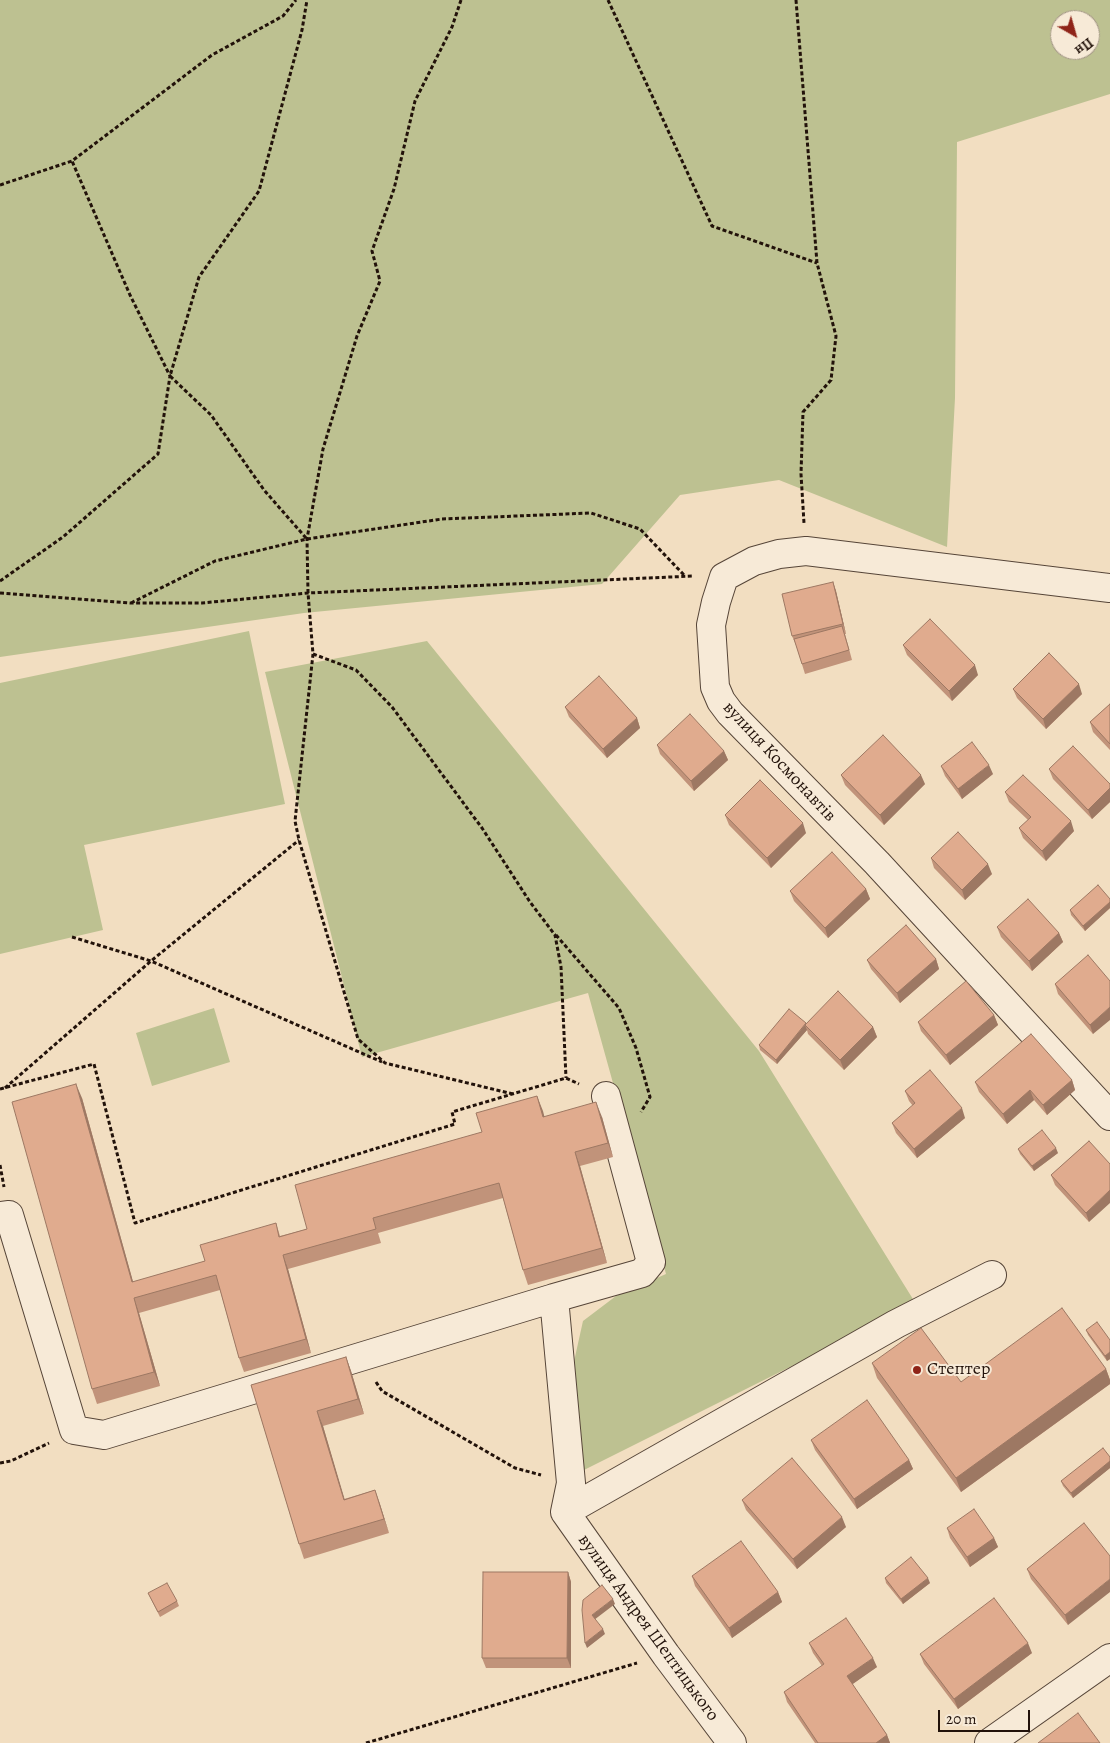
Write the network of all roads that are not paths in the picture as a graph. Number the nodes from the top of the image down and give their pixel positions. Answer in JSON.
{"nodes":[{"id":1,"x":1110,"y":588,"type":"edge"},
{"id":2,"x":606,"y":1096,"type":"road end"},
{"id":3,"x":1110,"y":1116,"type":"edge"},
{"id":4,"x":0,"y":1216,"type":"edge"},
{"id":5,"x":992,"y":1275,"type":"dead end"},
{"id":6,"x":554,"y":1298,"type":"junction"},
{"id":7,"x":565,"y":1512,"type":"junction"},
{"id":8,"x":1110,"y":1658,"type":"edge"},
{"id":9,"x":732,"y":1743,"type":"edge"},
{"id":10,"x":989,"y":1743,"type":"edge"}],
"edges":[{"from":1,"to":3,"type":"street","name":"вулиця Космонавтів"},
{"from":2,"to":6,"type":"street"},
{"from":4,"to":6,"type":"street"},
{"from":5,"to":7,"type":"street"},
{"from":6,"to":7,"type":"street"},
{"from":7,"to":9,"type":"street","name":"вулиця Андрея Шептицького"},
{"from":8,"to":10,"type":"street"}]}
